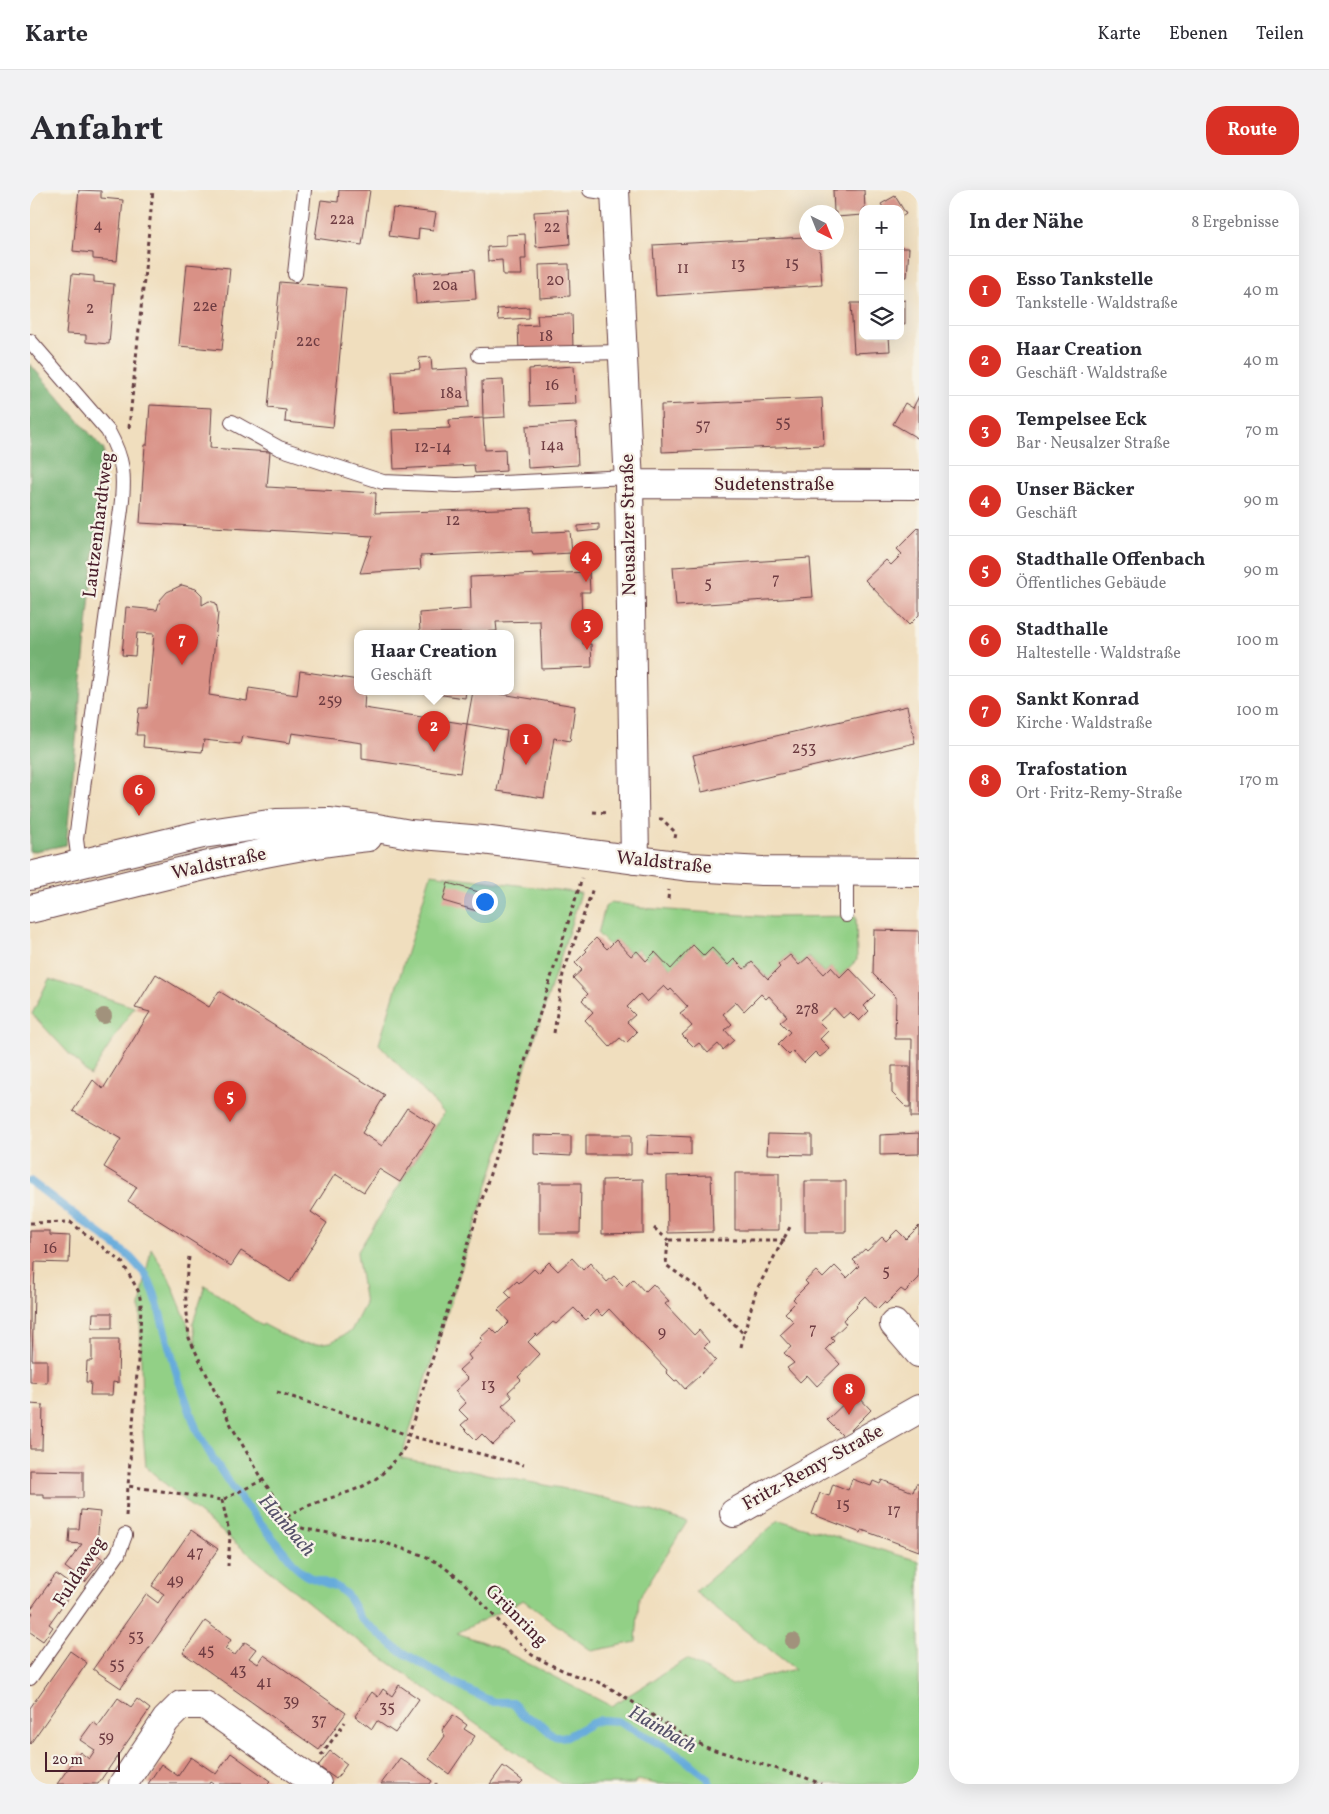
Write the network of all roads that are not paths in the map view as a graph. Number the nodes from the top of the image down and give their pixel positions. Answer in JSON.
{"nodes":[{"id":1,"x":304,"y":190,"type":"edge"},
{"id":2,"x":607,"y":191,"type":"edge"},
{"id":3,"x":295,"y":274,"type":"dead end"},
{"id":4,"x":30,"y":341,"type":"edge"},
{"id":5,"x":623,"y":352,"type":"junction"},
{"id":6,"x":479,"y":356,"type":"dead end"},
{"id":7,"x":232,"y":422,"type":"dead end"},
{"id":8,"x":628,"y":480,"type":"junction"},
{"id":9,"x":919,"y":485,"type":"edge"},
{"id":10,"x":410,"y":834,"type":"junction"},
{"id":11,"x":635,"y":860,"type":"junction"},
{"id":12,"x":79,"y":863,"type":"junction"},
{"id":13,"x":846,"y":872,"type":"junction"},
{"id":14,"x":919,"y":872,"type":"edge"},
{"id":15,"x":30,"y":876,"type":"edge"},
{"id":16,"x":72,"y":899,"type":"junction"},
{"id":17,"x":30,"y":909,"type":"edge"},
{"id":18,"x":846,"y":915,"type":"dead end"},
{"id":19,"x":30,"y":930,"type":"edge"},
{"id":20,"x":894,"y":1324,"type":"dead end"},
{"id":21,"x":919,"y":1353,"type":"edge"},
{"id":22,"x":919,"y":1409,"type":"edge"},
{"id":23,"x":734,"y":1512,"type":"dead end"},
{"id":24,"x":125,"y":1535,"type":"road end"},
{"id":25,"x":30,"y":1678,"type":"edge"},
{"id":26,"x":312,"y":1780,"type":"edge"},
{"id":27,"x":123,"y":1784,"type":"edge"}],
"edges":[{"from":1,"to":3,"type":"lane"},
{"from":2,"to":5,"type":"street","name":"Neusalzer Straße"},
{"from":4,"to":12,"type":"lane","name":"Lautzenhardtweg"},
{"from":5,"to":6,"type":"lane"},
{"from":5,"to":8,"type":"street","name":"Neusalzer Straße"},
{"from":7,"to":8,"type":"lane"},
{"from":8,"to":9,"type":"street","name":"Sudetenstraße"},
{"from":8,"to":11,"type":"street","name":"Neusalzer Straße"},
{"from":10,"to":11,"type":"street","name":"Waldstraße"},
{"from":10,"to":12,"type":"street","name":"Waldstraße"},
{"from":10,"to":16,"type":"street","name":"Waldstraße"},
{"from":11,"to":13,"type":"street","name":"Waldstraße"},
{"from":12,"to":15,"type":"street","name":"Waldstraße"},
{"from":13,"to":14,"type":"street","name":"Waldstraße"},
{"from":13,"to":18,"type":"lane"},
{"from":16,"to":17,"type":"street","name":"Waldstraße"},
{"from":16,"to":19,"type":"street"},
{"from":20,"to":21,"type":"street"},
{"from":22,"to":23,"type":"street","name":"Fritz-Remy-Straße"},
{"from":24,"to":25,"type":"lane","name":"Fuldaweg"},
{"from":26,"to":27,"type":"street"}]}
